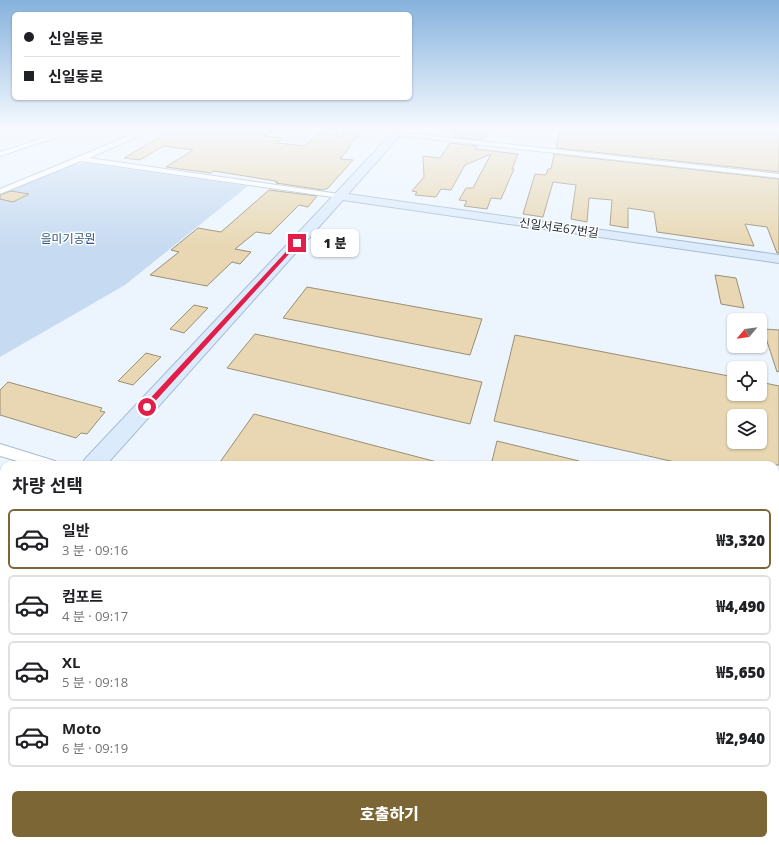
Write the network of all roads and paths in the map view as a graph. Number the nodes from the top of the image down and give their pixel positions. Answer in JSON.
{"nodes":[{"id":1,"x":57,"y":169,"type":"edge"},
{"id":2,"x":155,"y":169,"type":"edge"},
{"id":3,"x":364,"y":169,"type":"edge"},
{"id":4,"x":722,"y":169,"type":"edge"},
{"id":5,"x":779,"y":176,"type":"edge"},
{"id":6,"x":0,"y":192,"type":"edge"},
{"id":7,"x":339,"y":196,"type":"junction"},
{"id":8,"x":779,"y":259,"type":"edge"},
{"id":9,"x":0,"y":450,"type":"edge"},
{"id":10,"x":37,"y":461,"type":"edge"},
{"id":11,"x":97,"y":461,"type":"edge"}],
"edges":[{"from":1,"to":6,"type":"street"},
{"from":2,"to":7,"type":"street"},
{"from":3,"to":7,"type":"main road"},
{"from":4,"to":5,"type":"street"},
{"from":7,"to":8,"type":"main road","name":"신일서로67번길"},
{"from":7,"to":11,"type":"main road"},
{"from":9,"to":10,"type":"street"}]}
